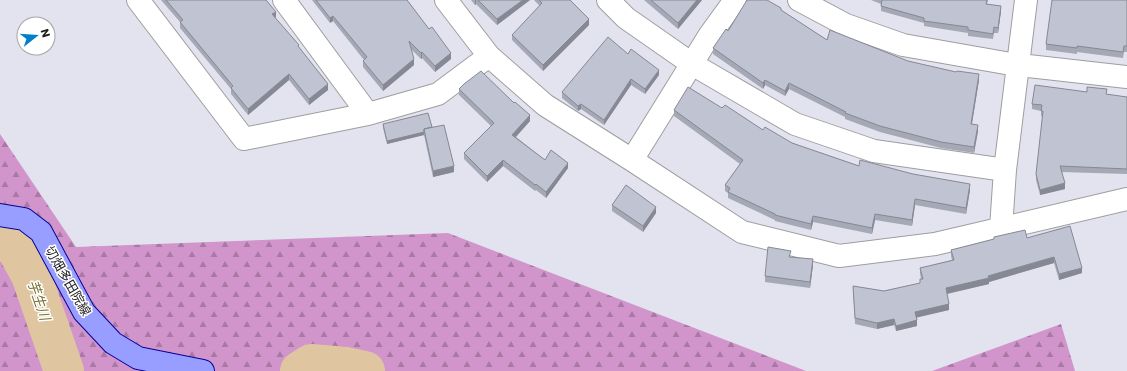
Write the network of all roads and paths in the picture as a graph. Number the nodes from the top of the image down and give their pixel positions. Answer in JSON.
{"nodes":[{"id":1,"x":138,"y":0,"type":"edge"},
{"id":2,"x":284,"y":0,"type":"edge"},
{"id":3,"x":446,"y":0,"type":"edge"},
{"id":4,"x":608,"y":0,"type":"edge"},
{"id":5,"x":734,"y":0,"type":"edge"},
{"id":6,"x":799,"y":0,"type":"edge"},
{"id":7,"x":1026,"y":0,"type":"edge"},
{"id":8,"x":489,"y":56,"type":"junction"},
{"id":9,"x":692,"y":64,"type":"junction"},
{"id":10,"x":1018,"y":65,"type":"junction"},
{"id":11,"x":1127,"y":77,"type":"edge"},
{"id":12,"x":368,"y":114,"type":"junction"},
{"id":13,"x":632,"y":160,"type":"junction"},
{"id":14,"x":1005,"y":170,"type":"junction"},
{"id":15,"x":1127,"y":199,"type":"edge"},
{"id":16,"x":0,"y":215,"type":"edge"},
{"id":17,"x":1001,"y":228,"type":"junction"},
{"id":18,"x":203,"y":371,"type":"edge"}],
"edges":[{"from":1,"to":12,"type":"street"},
{"from":2,"to":12,"type":"street"},
{"from":3,"to":8,"type":"street"},
{"from":4,"to":9,"type":"street"},
{"from":5,"to":9,"type":"street"},
{"from":6,"to":10,"type":"street"},
{"from":7,"to":10,"type":"street"},
{"from":8,"to":12,"type":"street"},
{"from":8,"to":13,"type":"street"},
{"from":9,"to":13,"type":"street"},
{"from":9,"to":14,"type":"street"},
{"from":10,"to":11,"type":"street"},
{"from":10,"to":14,"type":"street"},
{"from":13,"to":17,"type":"street"},
{"from":14,"to":17,"type":"street"},
{"from":15,"to":17,"type":"street"},
{"from":16,"to":18,"type":"main road","name":"切畑多田院線"}]}
